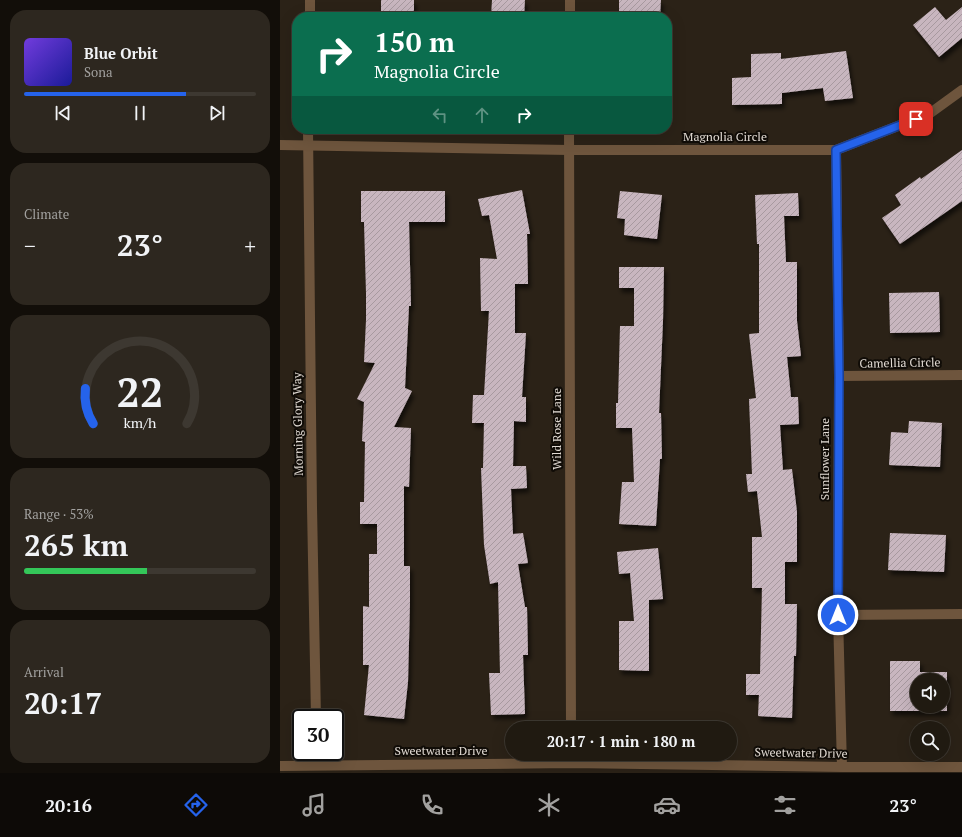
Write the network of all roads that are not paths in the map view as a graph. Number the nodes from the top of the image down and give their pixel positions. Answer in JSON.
{"nodes":[{"id":1,"x":310,"y":0,"type":"edge"},
{"id":2,"x":570,"y":0,"type":"edge"},
{"id":3,"x":310,"y":12,"type":"edge"},
{"id":4,"x":570,"y":12,"type":"edge"},
{"id":5,"x":962,"y":90,"type":"edge"},
{"id":6,"x":308,"y":134,"type":"edge"},
{"id":7,"x":569,"y":134,"type":"edge"},
{"id":8,"x":280,"y":145,"type":"edge"},
{"id":9,"x":308,"y":145,"type":"junction"},
{"id":10,"x":569,"y":150,"type":"junction"},
{"id":11,"x":836,"y":150,"type":"junction"},
{"id":12,"x":962,"y":375,"type":"edge"},
{"id":13,"x":839,"y":376,"type":"junction"},
{"id":14,"x":962,"y":614,"type":"edge"},
{"id":15,"x":838,"y":615,"type":"junction"},
{"id":16,"x":316,"y":709,"type":"edge"},
{"id":17,"x":571,"y":721,"type":"edge"},
{"id":18,"x":505,"y":760,"type":"edge"},
{"id":19,"x":318,"y":761,"type":"edge"},
{"id":20,"x":661,"y":761,"type":"edge"},
{"id":21,"x":318,"y":765,"type":"junction"},
{"id":22,"x":280,"y":766,"type":"edge"},
{"id":23,"x":842,"y":767,"type":"junction"},
{"id":24,"x":962,"y":767,"type":"edge"}],
"edges":[{"from":1,"to":3,"type":"street"},
{"from":2,"to":4,"type":"street"},
{"from":5,"to":11,"type":"street","name":"Magnolia Circle"},
{"from":6,"to":9,"type":"street","name":"Morning Glory Way"},
{"from":7,"to":10,"type":"street","name":"Wild Rose Lane"},
{"from":8,"to":9,"type":"street","name":"Magnolia Circle"},
{"from":9,"to":10,"type":"street","name":"Magnolia Circle"},
{"from":9,"to":16,"type":"street","name":"Morning Glory Way"},
{"from":10,"to":11,"type":"street","name":"Magnolia Circle"},
{"from":10,"to":17,"type":"street","name":"Wild Rose Lane"},
{"from":11,"to":13,"type":"street","name":"Sunflower Lane"},
{"from":12,"to":13,"type":"street","name":"Camellia Circle"},
{"from":13,"to":15,"type":"street","name":"Sunflower Lane"},
{"from":14,"to":15,"type":"street"},
{"from":15,"to":23,"type":"street","name":"Sunflower Lane"},
{"from":18,"to":21,"type":"street","name":"Sweetwater Drive"},
{"from":19,"to":21,"type":"street"},
{"from":20,"to":23,"type":"street","name":"Sweetwater Drive"},
{"from":21,"to":22,"type":"street","name":"Sweetwater Drive"},
{"from":23,"to":24,"type":"street","name":"Sweetwater Drive"}]}
